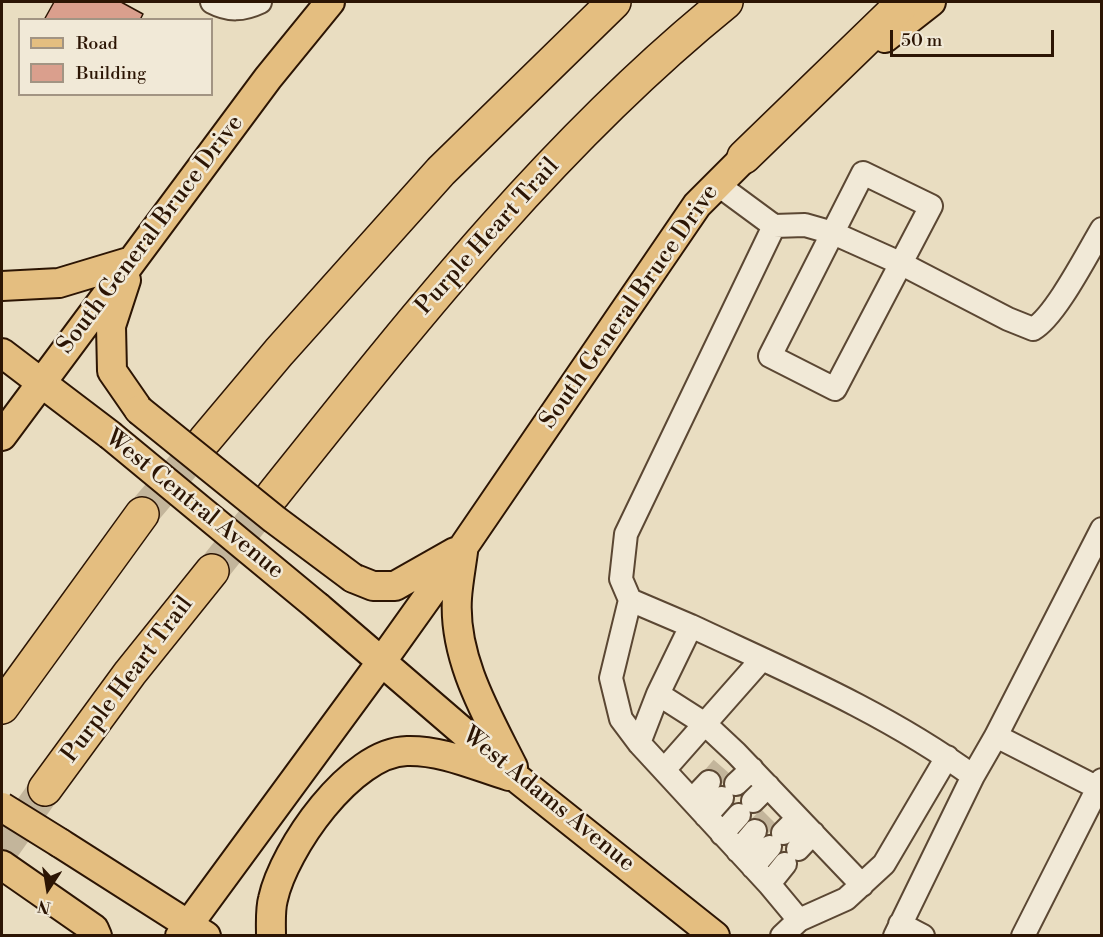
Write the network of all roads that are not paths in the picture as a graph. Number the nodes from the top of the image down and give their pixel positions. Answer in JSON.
{"nodes":[{"id":1,"x":212,"y":2,"type":"edge"},
{"id":2,"x":330,"y":2,"type":"edge"},
{"id":3,"x":614,"y":2,"type":"edge"},
{"id":4,"x":726,"y":2,"type":"edge"},
{"id":5,"x":904,"y":2,"type":"edge"},
{"id":6,"x":931,"y":2,"type":"edge"},
{"id":7,"x":252,"y":5,"type":"edge"},
{"id":8,"x":744,"y":157,"type":"junction"},
{"id":9,"x":717,"y":183,"type":"junction"},
{"id":10,"x":774,"y":226,"type":"junction"},
{"id":11,"x":1101,"y":230,"type":"edge"},
{"id":12,"x":833,"y":233,"type":"junction"},
{"id":13,"x":132,"y":261,"type":"junction"},
{"id":14,"x":900,"y":263,"type":"junction"},
{"id":15,"x":2,"y":286,"type":"edge"},
{"id":16,"x":2,"y":353,"type":"edge"},
{"id":17,"x":40,"y":384,"type":"junction"},
{"id":18,"x":2,"y":436,"type":"edge"},
{"id":19,"x":205,"y":440,"type":"tunnel mouth"},
{"id":20,"x":273,"y":495,"type":"tunnel mouth"},
{"id":21,"x":142,"y":514,"type":"tunnel mouth"},
{"id":22,"x":1101,"y":529,"type":"edge"},
{"id":23,"x":464,"y":546,"type":"junction"},
{"id":24,"x":212,"y":571,"type":"tunnel mouth"},
{"id":25,"x":630,"y":600,"type":"junction"},
{"id":26,"x":691,"y":626,"type":"junction"},
{"id":27,"x":762,"y":659,"type":"junction"},
{"id":28,"x":382,"y":661,"type":"junction"},
{"id":29,"x":658,"y":694,"type":"junction"},
{"id":30,"x":2,"y":707,"type":"edge"},
{"id":31,"x":705,"y":724,"type":"junction"},
{"id":32,"x":996,"y":736,"type":"junction"},
{"id":33,"x":639,"y":743,"type":"junction"},
{"id":34,"x":947,"y":757,"type":"junction"},
{"id":35,"x":664,"y":770,"type":"junction"},
{"id":36,"x":730,"y":775,"type":"junction"},
{"id":37,"x":973,"y":776,"type":"junction"},
{"id":38,"x":519,"y":780,"type":"junction"},
{"id":39,"x":1100,"y":784,"type":"edge"},
{"id":40,"x":45,"y":789,"type":"tunnel mouth"},
{"id":41,"x":2,"y":807,"type":"edge"},
{"id":42,"x":699,"y":808,"type":"junction"},
{"id":43,"x":776,"y":825,"type":"junction"},
{"id":44,"x":722,"y":834,"type":"junction"},
{"id":45,"x":746,"y":859,"type":"junction"},
{"id":46,"x":2,"y":865,"type":"edge"},
{"id":47,"x":769,"y":884,"type":"junction"},
{"id":48,"x":862,"y":885,"type":"junction"},
{"id":49,"x":799,"y":920,"type":"junction"},
{"id":50,"x":897,"y":930,"type":"edge"},
{"id":51,"x":192,"y":932,"type":"edge"},
{"id":52,"x":97,"y":936,"type":"edge"},
{"id":53,"x":271,"y":936,"type":"edge"},
{"id":54,"x":715,"y":936,"type":"edge"},
{"id":55,"x":782,"y":936,"type":"edge"},
{"id":56,"x":922,"y":936,"type":"edge"},
{"id":57,"x":1023,"y":936,"type":"edge"}],
"edges":[{"from":1,"to":7,"type":"street"},
{"from":2,"to":13,"type":"main road","name":"South General Bruce Drive"},
{"from":3,"to":19,"type":"highway"},
{"from":4,"to":20,"type":"highway","name":"Purple Heart Trail"},
{"from":5,"to":8,"type":"highway"},
{"from":6,"to":8,"type":"main road","name":"South General Bruce Drive"},
{"from":8,"to":9,"type":"main road","name":"South General Bruce Drive"},
{"from":9,"to":10,"type":"street"},
{"from":9,"to":23,"type":"main road","name":"South General Bruce Drive"},
{"from":10,"to":12,"type":"street"},
{"from":10,"to":25,"type":"street"},
{"from":11,"to":14,"type":"street"},
{"from":12,"to":14,"type":"street"},
{"from":12,"to":14,"type":"street"},
{"from":12,"to":14,"type":"street"},
{"from":13,"to":15,"type":"main road"},
{"from":13,"to":17,"type":"main road","name":"South General Bruce Drive"},
{"from":13,"to":23,"type":"main road","bridge":true},
{"from":16,"to":17,"type":"main road","name":"West Central Avenue"},
{"from":17,"to":18,"type":"main road","name":"South General Bruce Drive"},
{"from":17,"to":28,"type":"main road","name":"West Central Avenue","bridge":true},
{"from":21,"to":30,"type":"highway"},
{"from":22,"to":32,"type":"street"},
{"from":23,"to":28,"type":"main road","name":"South General Bruce Drive"},
{"from":23,"to":38,"type":"main road"},
{"from":24,"to":40,"type":"highway","name":"Purple Heart Trail"},
{"from":25,"to":26,"type":"street"},
{"from":25,"to":33,"type":"street"},
{"from":26,"to":27,"type":"street"},
{"from":26,"to":29,"type":"street"},
{"from":27,"to":31,"type":"street"},
{"from":27,"to":34,"type":"street"},
{"from":28,"to":38,"type":"main road","name":"West Adams Avenue"},
{"from":28,"to":51,"type":"main road","name":"South General Bruce Drive"},
{"from":29,"to":31,"type":"street"},
{"from":29,"to":33,"type":"street"},
{"from":31,"to":35,"type":"street"},
{"from":31,"to":36,"type":"street"},
{"from":32,"to":37,"type":"street"},
{"from":32,"to":39,"type":"street"},
{"from":33,"to":35,"type":"street"},
{"from":34,"to":37,"type":"street"},
{"from":34,"to":48,"type":"street"},
{"from":35,"to":42,"type":"street"},
{"from":36,"to":42,"type":"street"},
{"from":36,"to":43,"type":"street"},
{"from":37,"to":50,"type":"street"},
{"from":38,"to":53,"type":"main road"},
{"from":38,"to":54,"type":"main road","name":"West Adams Avenue"},
{"from":39,"to":57,"type":"street"},
{"from":41,"to":51,"type":"main road","bridge":true},
{"from":42,"to":44,"type":"street"},
{"from":43,"to":44,"type":"street"},
{"from":43,"to":45,"type":"street"},
{"from":43,"to":47,"type":"street"},
{"from":43,"to":48,"type":"street"},
{"from":44,"to":45,"type":"street"},
{"from":45,"to":47,"type":"street"},
{"from":46,"to":52,"type":"main road"},
{"from":47,"to":49,"type":"street"},
{"from":48,"to":49,"type":"street"},
{"from":49,"to":55,"type":"street"},
{"from":50,"to":56,"type":"street"}]}
